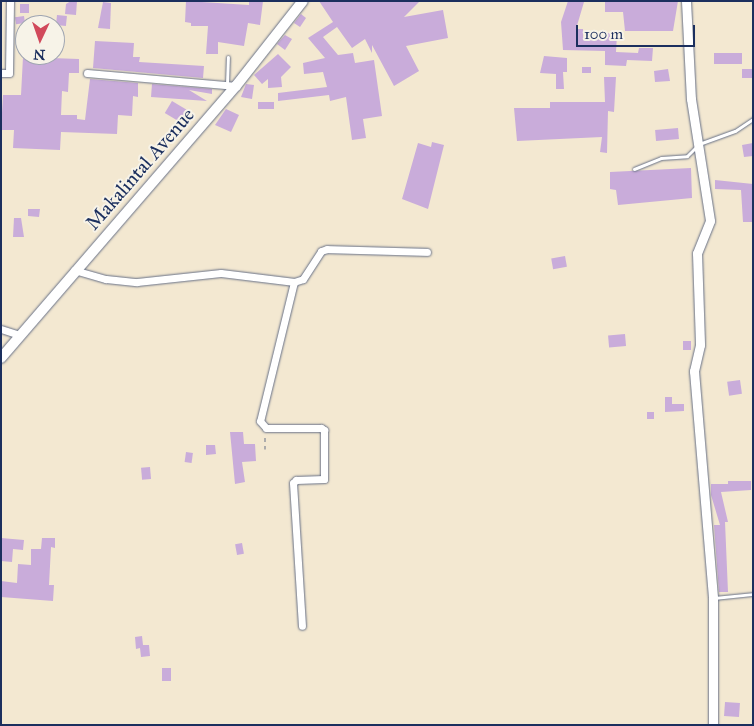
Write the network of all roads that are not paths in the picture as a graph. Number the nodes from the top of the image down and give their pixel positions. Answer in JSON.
{"nodes":[{"id":1,"x":10,"y":1,"type":"edge"},
{"id":2,"x":303,"y":1,"type":"edge"},
{"id":3,"x":686,"y":1,"type":"edge"},
{"id":4,"x":228,"y":57,"type":"dead end"},
{"id":5,"x":1,"y":73,"type":"edge"},
{"id":6,"x":87,"y":73,"type":"dead end"},
{"id":7,"x":231,"y":85,"type":"junction"},
{"id":8,"x":753,"y":119,"type":"edge"},
{"id":9,"x":699,"y":144,"type":"junction"},
{"id":10,"x":634,"y":168,"type":"dead end"},
{"id":11,"x":427,"y":252,"type":"dead end"},
{"id":12,"x":74,"y":270,"type":"junction"},
{"id":13,"x":294,"y":282,"type":"junction"},
{"id":14,"x":1,"y":329,"type":"edge"},
{"id":15,"x":19,"y":335,"type":"junction"},
{"id":16,"x":1,"y":358,"type":"edge"},
{"id":17,"x":753,"y":594,"type":"edge"},
{"id":18,"x":713,"y":598,"type":"junction"},
{"id":19,"x":302,"y":626,"type":"dead end"},
{"id":20,"x":713,"y":725,"type":"edge"}],
"edges":[{"from":1,"to":5,"type":"street"},
{"from":2,"to":7,"type":"main road","name":"Makalintal Avenue"},
{"from":3,"to":9,"type":"street"},
{"from":4,"to":7,"type":"lane"},
{"from":6,"to":7,"type":"street"},
{"from":7,"to":12,"type":"main road","name":"Makalintal Avenue"},
{"from":8,"to":9,"type":"lane"},
{"from":9,"to":10,"type":"lane"},
{"from":9,"to":18,"type":"street"},
{"from":11,"to":13,"type":"street"},
{"from":12,"to":13,"type":"street"},
{"from":12,"to":15,"type":"main road","name":"Makalintal Avenue"},
{"from":13,"to":19,"type":"street"},
{"from":14,"to":15,"type":"street"},
{"from":15,"to":16,"type":"main road","name":"Makalintal Avenue"},
{"from":17,"to":18,"type":"lane"},
{"from":18,"to":20,"type":"street"}]}
